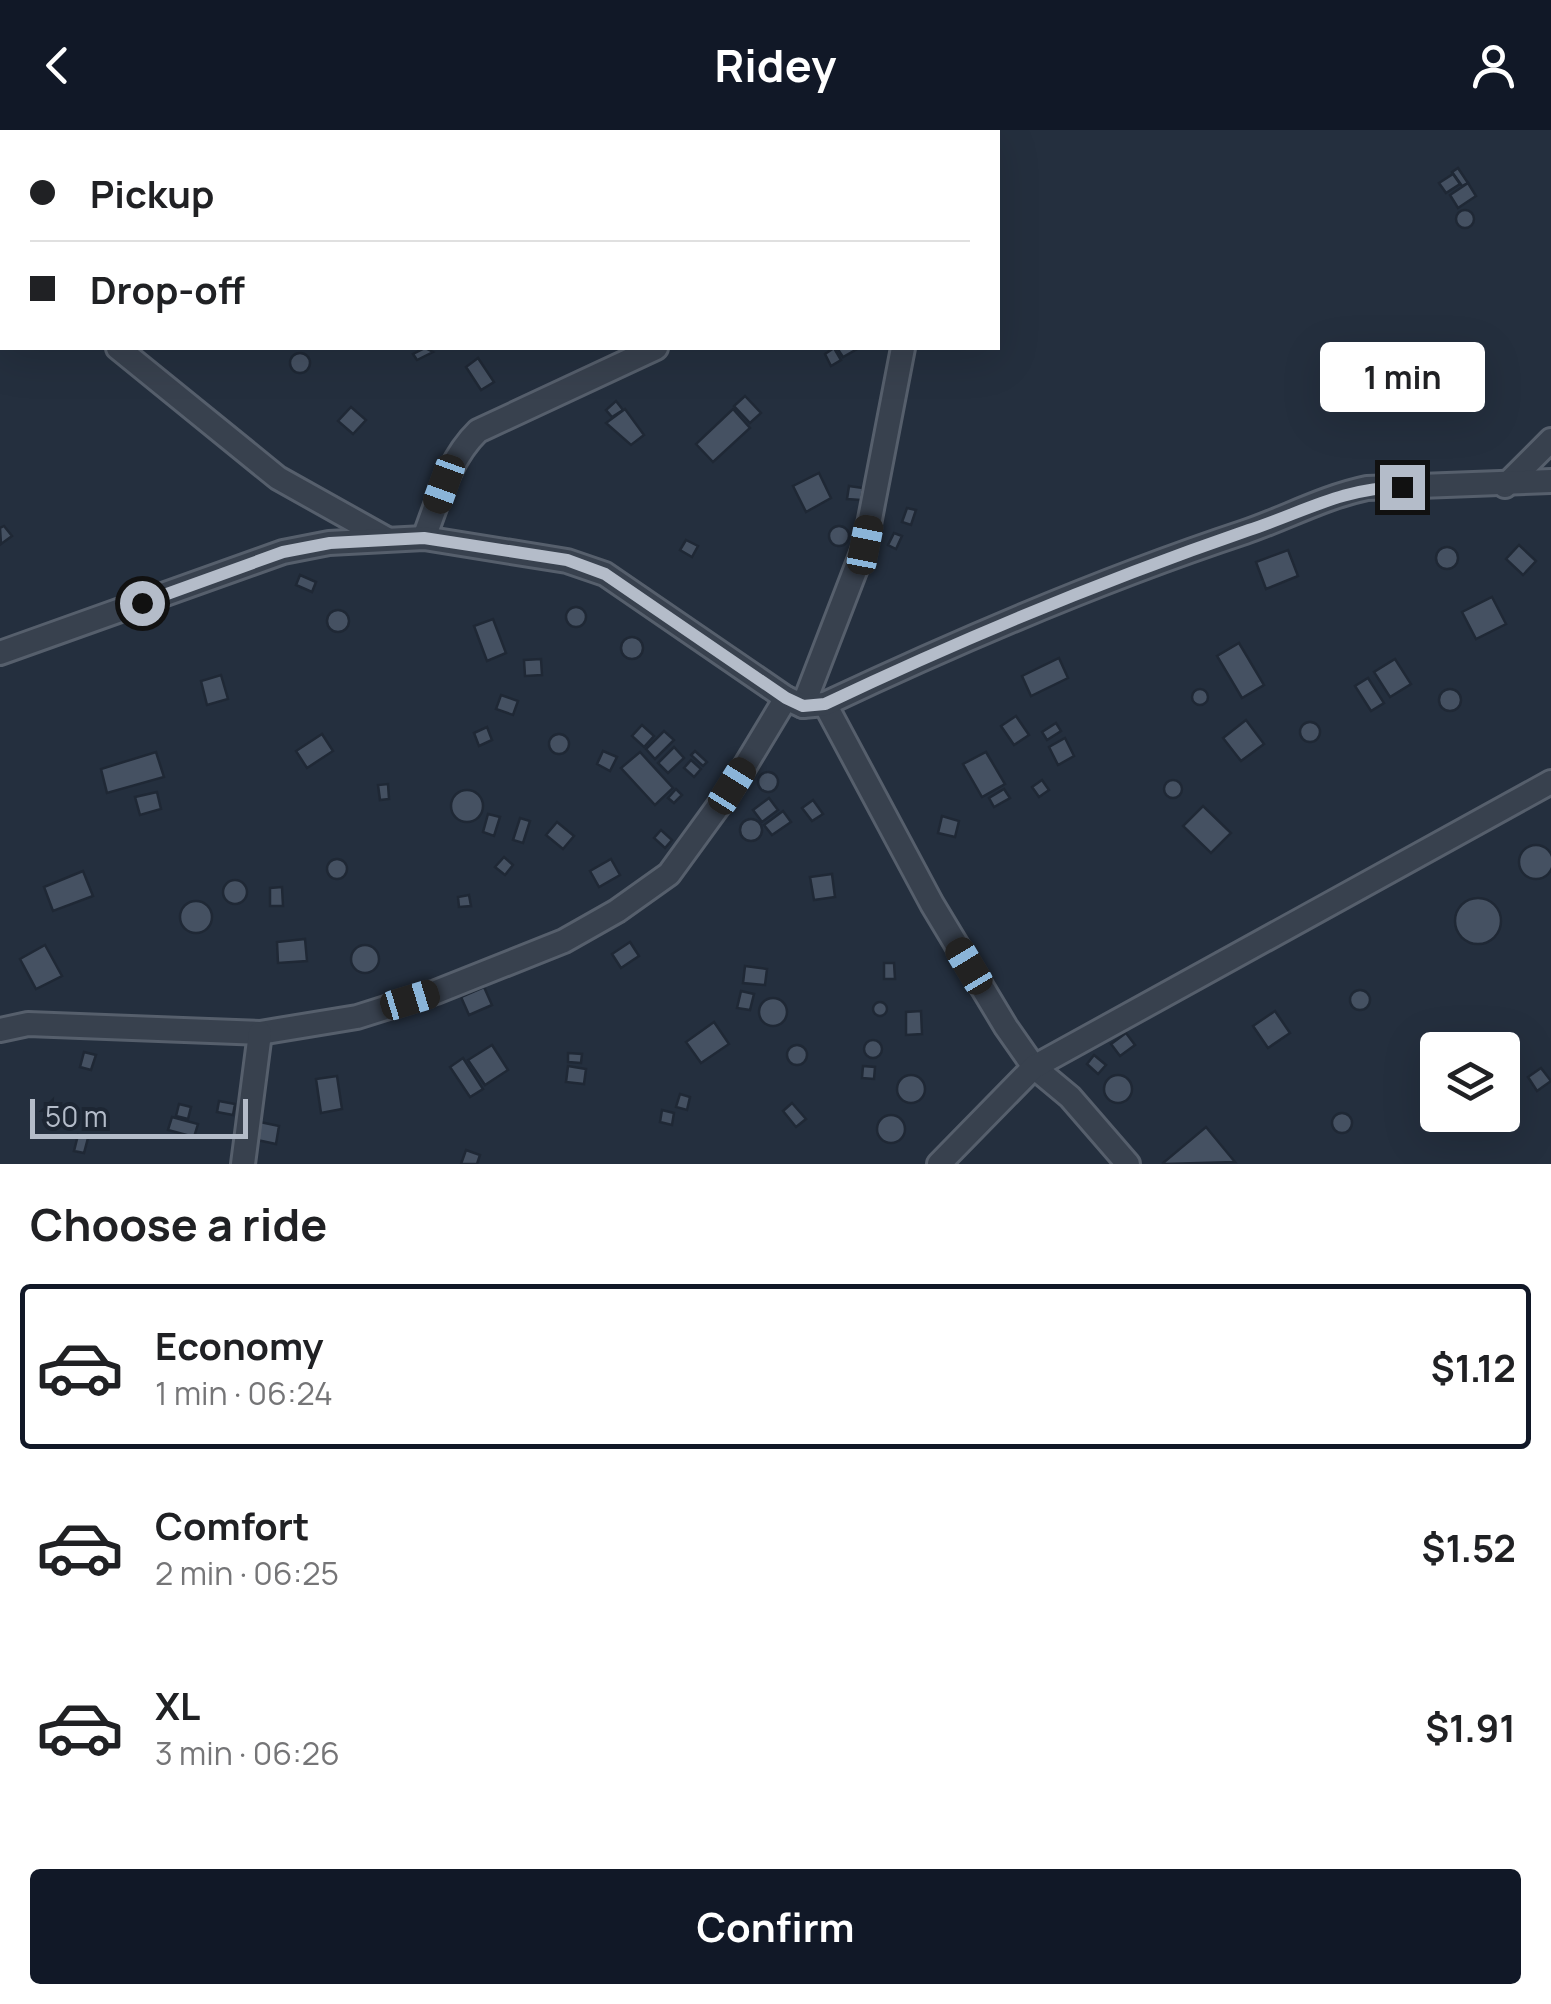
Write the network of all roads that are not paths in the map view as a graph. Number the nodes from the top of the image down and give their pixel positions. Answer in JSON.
{"nodes":[{"id":1,"x":120,"y":350,"type":"edge"},
{"id":2,"x":652,"y":350,"type":"edge"},
{"id":3,"x":904,"y":350,"type":"edge"},
{"id":4,"x":1551,"y":440,"type":"edge"},
{"id":5,"x":1551,"y":482,"type":"edge"},
{"id":6,"x":1505,"y":486,"type":"junction"},
{"id":7,"x":424,"y":538,"type":"junction"},
{"id":8,"x":388,"y":540,"type":"junction"},
{"id":9,"x":0,"y":653,"type":"edge"},
{"id":10,"x":805,"y":703,"type":"junction"},
{"id":11,"x":1551,"y":782,"type":"edge"},
{"id":12,"x":0,"y":1030,"type":"edge"},
{"id":13,"x":260,"y":1033,"type":"junction"},
{"id":14,"x":1034,"y":1068,"type":"junction"},
{"id":15,"x":243,"y":1164,"type":"edge"},
{"id":16,"x":940,"y":1164,"type":"edge"},
{"id":17,"x":1128,"y":1164,"type":"edge"}],
"edges":[{"from":1,"to":8,"type":"street"},
{"from":2,"to":7,"type":"street"},
{"from":3,"to":10,"type":"street"},
{"from":4,"to":6,"type":"street"},
{"from":5,"to":6,"type":"street"},
{"from":6,"to":10,"type":"street"},
{"from":7,"to":8,"type":"street"},
{"from":7,"to":10,"type":"street"},
{"from":8,"to":9,"type":"street"},
{"from":10,"to":13,"type":"street"},
{"from":10,"to":14,"type":"street"},
{"from":11,"to":14,"type":"street"},
{"from":12,"to":13,"type":"street"},
{"from":13,"to":15,"type":"street"},
{"from":14,"to":16,"type":"street"},
{"from":14,"to":17,"type":"street"}]}
